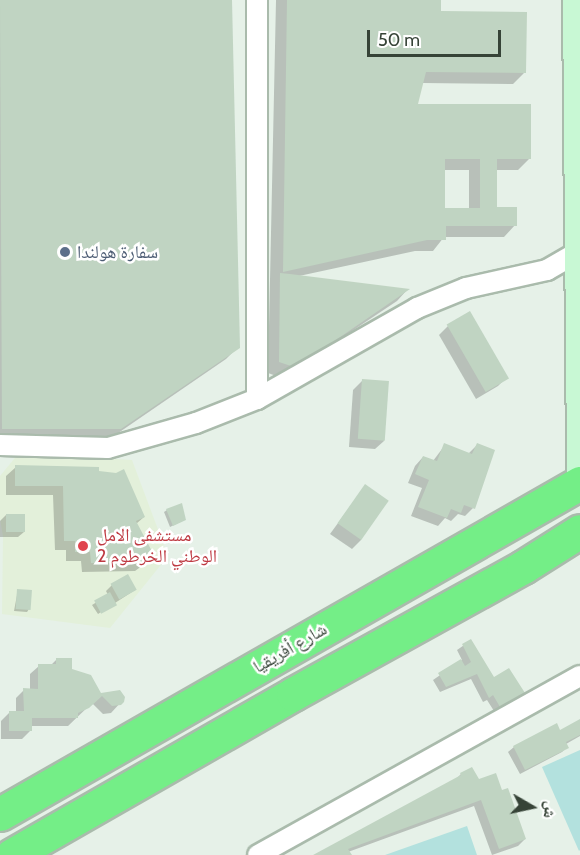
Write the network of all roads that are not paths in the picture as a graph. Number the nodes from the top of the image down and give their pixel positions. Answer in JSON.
{"nodes":[{"id":1,"x":257,"y":0,"type":"edge"},
{"id":2,"x":577,"y":6,"type":"edge"},
{"id":3,"x":579,"y":252,"type":"edge"},
{"id":4,"x":257,"y":399,"type":"junction"},
{"id":5,"x":0,"y":445,"type":"edge"},
{"id":6,"x":580,"y":483,"type":"edge"},
{"id":7,"x":580,"y":531,"type":"edge"},
{"id":8,"x":580,"y":676,"type":"edge"},
{"id":9,"x":0,"y":814,"type":"edge"},
{"id":10,"x":12,"y":855,"type":"edge"},
{"id":11,"x":258,"y":855,"type":"edge"}],
"edges":[{"from":1,"to":4,"type":"street"},
{"from":2,"to":3,"type":"street"},
{"from":3,"to":4,"type":"street"},
{"from":3,"to":6,"type":"street"},
{"from":4,"to":5,"type":"street"},
{"from":6,"to":9,"type":"highway","name":"شارع أفريقيا"},
{"from":7,"to":10,"type":"highway"},
{"from":8,"to":11,"type":"street"}]}
